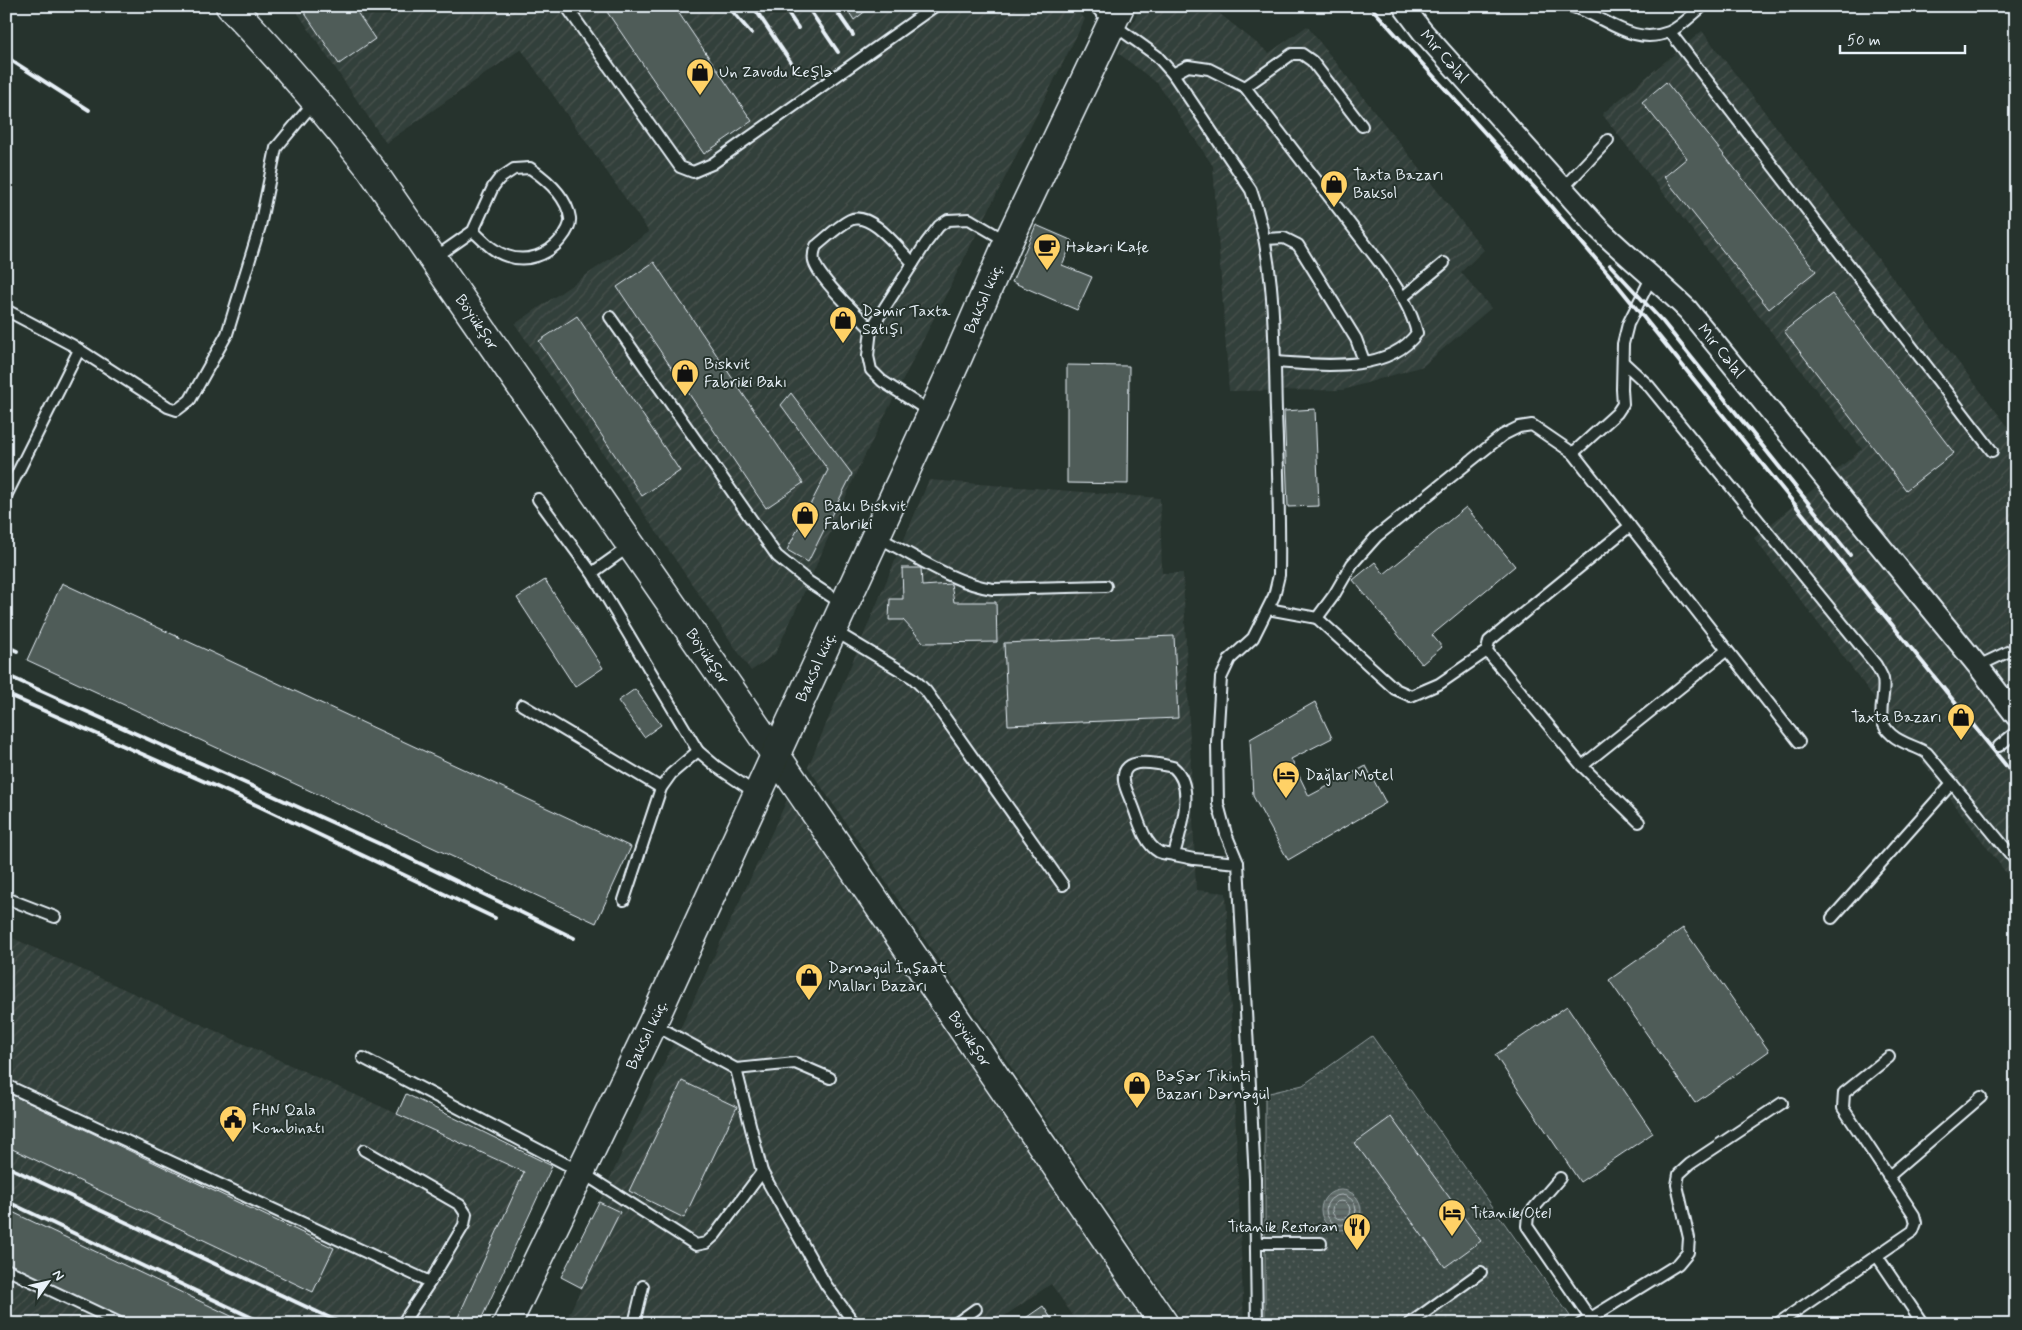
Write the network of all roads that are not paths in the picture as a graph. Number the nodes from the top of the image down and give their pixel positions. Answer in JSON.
{"nodes":[{"id":1,"x":230,"y":6,"type":"edge"},
{"id":2,"x":566,"y":6,"type":"edge"},
{"id":3,"x":935,"y":6,"type":"edge"},
{"id":4,"x":1403,"y":6,"type":"edge"},
{"id":5,"x":1570,"y":6,"type":"edge"},
{"id":6,"x":1703,"y":6,"type":"edge"},
{"id":7,"x":1109,"y":12,"type":"edge"},
{"id":8,"x":1670,"y":32,"type":"junction"},
{"id":9,"x":1173,"y":74,"type":"junction"},
{"id":10,"x":1245,"y":87,"type":"junction"},
{"id":11,"x":316,"y":100,"type":"junction"},
{"id":12,"x":1362,"y":126,"type":"dead end"},
{"id":13,"x":1608,"y":140,"type":"dead end"},
{"id":14,"x":1563,"y":188,"type":"junction"},
{"id":15,"x":472,"y":231,"type":"junction"},
{"id":16,"x":1265,"y":239,"type":"junction"},
{"id":17,"x":1008,"y":242,"type":"junction"},
{"id":18,"x":432,"y":259,"type":"junction"},
{"id":19,"x":913,"y":263,"type":"junction"},
{"id":20,"x":1444,"y":263,"type":"dead end"},
{"id":21,"x":1652,"y":276,"type":"junction"},
{"id":22,"x":1403,"y":297,"type":"junction"},
{"id":23,"x":6,"y":310,"type":"edge"},
{"id":24,"x":610,"y":318,"type":"dead end"},
{"id":25,"x":871,"y":329,"type":"junction"},
{"id":26,"x":79,"y":350,"type":"junction"},
{"id":27,"x":1364,"y":361,"type":"junction"},
{"id":28,"x":1275,"y":362,"type":"junction"},
{"id":29,"x":1623,"y":362,"type":"junction"},
{"id":30,"x":931,"y":413,"type":"junction"},
{"id":31,"x":1992,"y":451,"type":"dead end"},
{"id":32,"x":1573,"y":453,"type":"junction"},
{"id":33,"x":6,"y":496,"type":"edge"},
{"id":34,"x":538,"y":499,"type":"dead end"},
{"id":35,"x":1630,"y":526,"type":"junction"},
{"id":36,"x":875,"y":536,"type":"junction"},
{"id":37,"x":630,"y":546,"type":"junction"},
{"id":38,"x":592,"y":573,"type":"junction"},
{"id":39,"x":1106,"y":586,"type":"dead end"},
{"id":40,"x":844,"y":604,"type":"junction"},
{"id":41,"x":1268,"y":609,"type":"junction"},
{"id":42,"x":1317,"y":618,"type":"junction"},
{"id":43,"x":832,"y":630,"type":"junction"},
{"id":44,"x":2016,"y":648,"type":"edge"},
{"id":45,"x":1727,"y":650,"type":"junction"},
{"id":46,"x":1487,"y":651,"type":"junction"},
{"id":47,"x":1978,"y":666,"type":"junction"},
{"id":48,"x":522,"y":705,"type":"dead end"},
{"id":49,"x":2016,"y":716,"type":"edge"},
{"id":50,"x":2016,"y":732,"type":"edge"},
{"id":51,"x":1799,"y":742,"type":"dead end"},
{"id":52,"x":1999,"y":746,"type":"dead end"},
{"id":53,"x":698,"y":751,"type":"junction"},
{"id":54,"x":775,"y":754,"type":"junction"},
{"id":55,"x":1582,"y":766,"type":"junction"},
{"id":56,"x":1952,"y":783,"type":"junction"},
{"id":57,"x":661,"y":788,"type":"junction"},
{"id":58,"x":757,"y":794,"type":"junction"},
{"id":59,"x":1639,"y":822,"type":"dead end"},
{"id":60,"x":1174,"y":855,"type":"junction"},
{"id":61,"x":2016,"y":861,"type":"edge"},
{"id":62,"x":1238,"y":863,"type":"junction"},
{"id":63,"x":1063,"y":885,"type":"dead end"},
{"id":64,"x":6,"y":898,"type":"edge"},
{"id":65,"x":624,"y":900,"type":"dead end"},
{"id":66,"x":56,"y":916,"type":"dead end"},
{"id":67,"x":1832,"y":918,"type":"dead end"},
{"id":68,"x":652,"y":1024,"type":"junction"},
{"id":69,"x":1889,"y":1056,"type":"dead end"},
{"id":70,"x":363,"y":1058,"type":"dead end"},
{"id":71,"x":736,"y":1069,"type":"junction"},
{"id":72,"x":830,"y":1078,"type":"dead end"},
{"id":73,"x":6,"y":1085,"type":"edge"},
{"id":74,"x":1981,"y":1097,"type":"dead end"},
{"id":75,"x":1782,"y":1103,"type":"dead end"},
{"id":76,"x":364,"y":1150,"type":"dead end"},
{"id":77,"x":580,"y":1172,"type":"junction"},
{"id":78,"x":762,"y":1172,"type":"junction"},
{"id":79,"x":1888,"y":1176,"type":"junction"},
{"id":80,"x":1560,"y":1178,"type":"dead end"},
{"id":81,"x":1256,"y":1243,"type":"junction"},
{"id":82,"x":1321,"y":1243,"type":"dead end"},
{"id":83,"x":1877,"y":1256,"type":"junction"},
{"id":84,"x":6,"y":1269,"type":"edge"},
{"id":85,"x":1482,"y":1272,"type":"dead end"},
{"id":86,"x":430,"y":1282,"type":"junction"},
{"id":87,"x":643,"y":1286,"type":"dead end"},
{"id":88,"x":976,"y":1309,"type":"dead end"},
{"id":89,"x":1590,"y":1318,"type":"junction"},
{"id":90,"x":122,"y":1324,"type":"edge"},
{"id":91,"x":402,"y":1324,"type":"edge"},
{"id":92,"x":507,"y":1324,"type":"edge"},
{"id":93,"x":634,"y":1324,"type":"edge"},
{"id":94,"x":855,"y":1324,"type":"edge"},
{"id":95,"x":955,"y":1324,"type":"edge"},
{"id":96,"x":1164,"y":1324,"type":"edge"},
{"id":97,"x":1257,"y":1324,"type":"edge"},
{"id":98,"x":1409,"y":1324,"type":"edge"},
{"id":99,"x":1581,"y":1324,"type":"edge"},
{"id":100,"x":1777,"y":1324,"type":"edge"},
{"id":101,"x":1922,"y":1324,"type":"edge"}],
"edges":[{"from":1,"to":11,"type":"street","name":"Böyükşor"},
{"from":2,"to":3,"type":"lane"},
{"from":4,"to":14,"type":"street","name":"Mir Cəlal"},
{"from":5,"to":8,"type":"lane"},
{"from":6,"to":8,"type":"lane"},
{"from":7,"to":9,"type":"lane"},
{"from":7,"to":17,"type":"street","name":"Baksol küç."},
{"from":8,"to":31,"type":"lane"},
{"from":9,"to":10,"type":"lane"},
{"from":9,"to":16,"type":"lane"},
{"from":10,"to":12,"type":"lane"},
{"from":10,"to":22,"type":"lane"},
{"from":11,"to":18,"type":"street","name":"Böyükşor"},
{"from":11,"to":26,"type":"lane"},
{"from":13,"to":14,"type":"lane"},
{"from":14,"to":21,"type":"street","name":"Mir Cəlal"},
{"from":15,"to":15,"type":"lane"},
{"from":15,"to":18,"type":"lane"},
{"from":16,"to":27,"type":"lane"},
{"from":16,"to":28,"type":"lane"},
{"from":17,"to":19,"type":"lane"},
{"from":17,"to":30,"type":"street","name":"Baksol küç."},
{"from":18,"to":37,"type":"street","name":"Böyükşor"},
{"from":19,"to":25,"type":"lane"},
{"from":19,"to":25,"type":"lane"},
{"from":20,"to":22,"type":"lane"},
{"from":21,"to":29,"type":"lane"},
{"from":21,"to":47,"type":"street","name":"Mir Cəlal"},
{"from":22,"to":27,"type":"lane"},
{"from":23,"to":26,"type":"lane"},
{"from":24,"to":40,"type":"lane"},
{"from":25,"to":30,"type":"lane"},
{"from":26,"to":33,"type":"lane"},
{"from":27,"to":28,"type":"lane"},
{"from":28,"to":41,"type":"lane"},
{"from":29,"to":32,"type":"lane"},
{"from":29,"to":56,"type":"lane"},
{"from":30,"to":36,"type":"street","name":"Baksol küç."},
{"from":32,"to":35,"type":"lane"},
{"from":32,"to":42,"type":"lane"},
{"from":34,"to":38,"type":"lane"},
{"from":35,"to":45,"type":"lane"},
{"from":35,"to":46,"type":"lane"},
{"from":36,"to":39,"type":"lane"},
{"from":36,"to":40,"type":"street","name":"Baksol küç."},
{"from":37,"to":38,"type":"lane"},
{"from":37,"to":54,"type":"street","name":"Böyükşor"},
{"from":38,"to":53,"type":"lane"},
{"from":40,"to":43,"type":"street","name":"Baksol küç."},
{"from":41,"to":42,"type":"lane"},
{"from":41,"to":62,"type":"lane"},
{"from":42,"to":46,"type":"lane"},
{"from":43,"to":54,"type":"street","name":"Baksol küç."},
{"from":43,"to":63,"type":"lane"},
{"from":44,"to":47,"type":"lane"},
{"from":45,"to":51,"type":"lane"},
{"from":45,"to":55,"type":"lane"},
{"from":46,"to":55,"type":"lane"},
{"from":47,"to":49,"type":"street","name":"Mir Cəlal"},
{"from":48,"to":57,"type":"lane"},
{"from":50,"to":52,"type":"lane"},
{"from":53,"to":57,"type":"lane"},
{"from":53,"to":58,"type":"lane"},
{"from":54,"to":58,"type":"street","name":"Baksol küç."},
{"from":54,"to":96,"type":"street","name":"Böyükşor"},
{"from":55,"to":59,"type":"lane"},
{"from":56,"to":61,"type":"lane"},
{"from":56,"to":67,"type":"lane"},
{"from":57,"to":65,"type":"lane"},
{"from":58,"to":68,"type":"street","name":"Baksol küç."},
{"from":60,"to":60,"type":"lane"},
{"from":60,"to":62,"type":"lane"},
{"from":62,"to":81,"type":"lane"},
{"from":64,"to":66,"type":"lane"},
{"from":68,"to":71,"type":"lane"},
{"from":68,"to":77,"type":"street","name":"Baksol küç."},
{"from":69,"to":79,"type":"lane"},
{"from":70,"to":77,"type":"lane"},
{"from":71,"to":72,"type":"lane"},
{"from":71,"to":78,"type":"lane"},
{"from":73,"to":86,"type":"lane"},
{"from":74,"to":79,"type":"lane"},
{"from":75,"to":89,"type":"lane"},
{"from":76,"to":86,"type":"lane"},
{"from":77,"to":78,"type":"lane"},
{"from":77,"to":92,"type":"street","name":"Baksol küç."},
{"from":78,"to":94,"type":"lane"},
{"from":79,"to":83,"type":"lane"},
{"from":80,"to":89,"type":"lane"},
{"from":81,"to":82,"type":"lane"},
{"from":81,"to":97,"type":"lane"},
{"from":83,"to":100,"type":"lane"},
{"from":83,"to":101,"type":"lane"},
{"from":84,"to":90,"type":"lane"},
{"from":85,"to":98,"type":"lane"},
{"from":86,"to":91,"type":"lane"},
{"from":87,"to":93,"type":"lane"},
{"from":88,"to":95,"type":"lane"},
{"from":89,"to":99,"type":"lane"}]}
